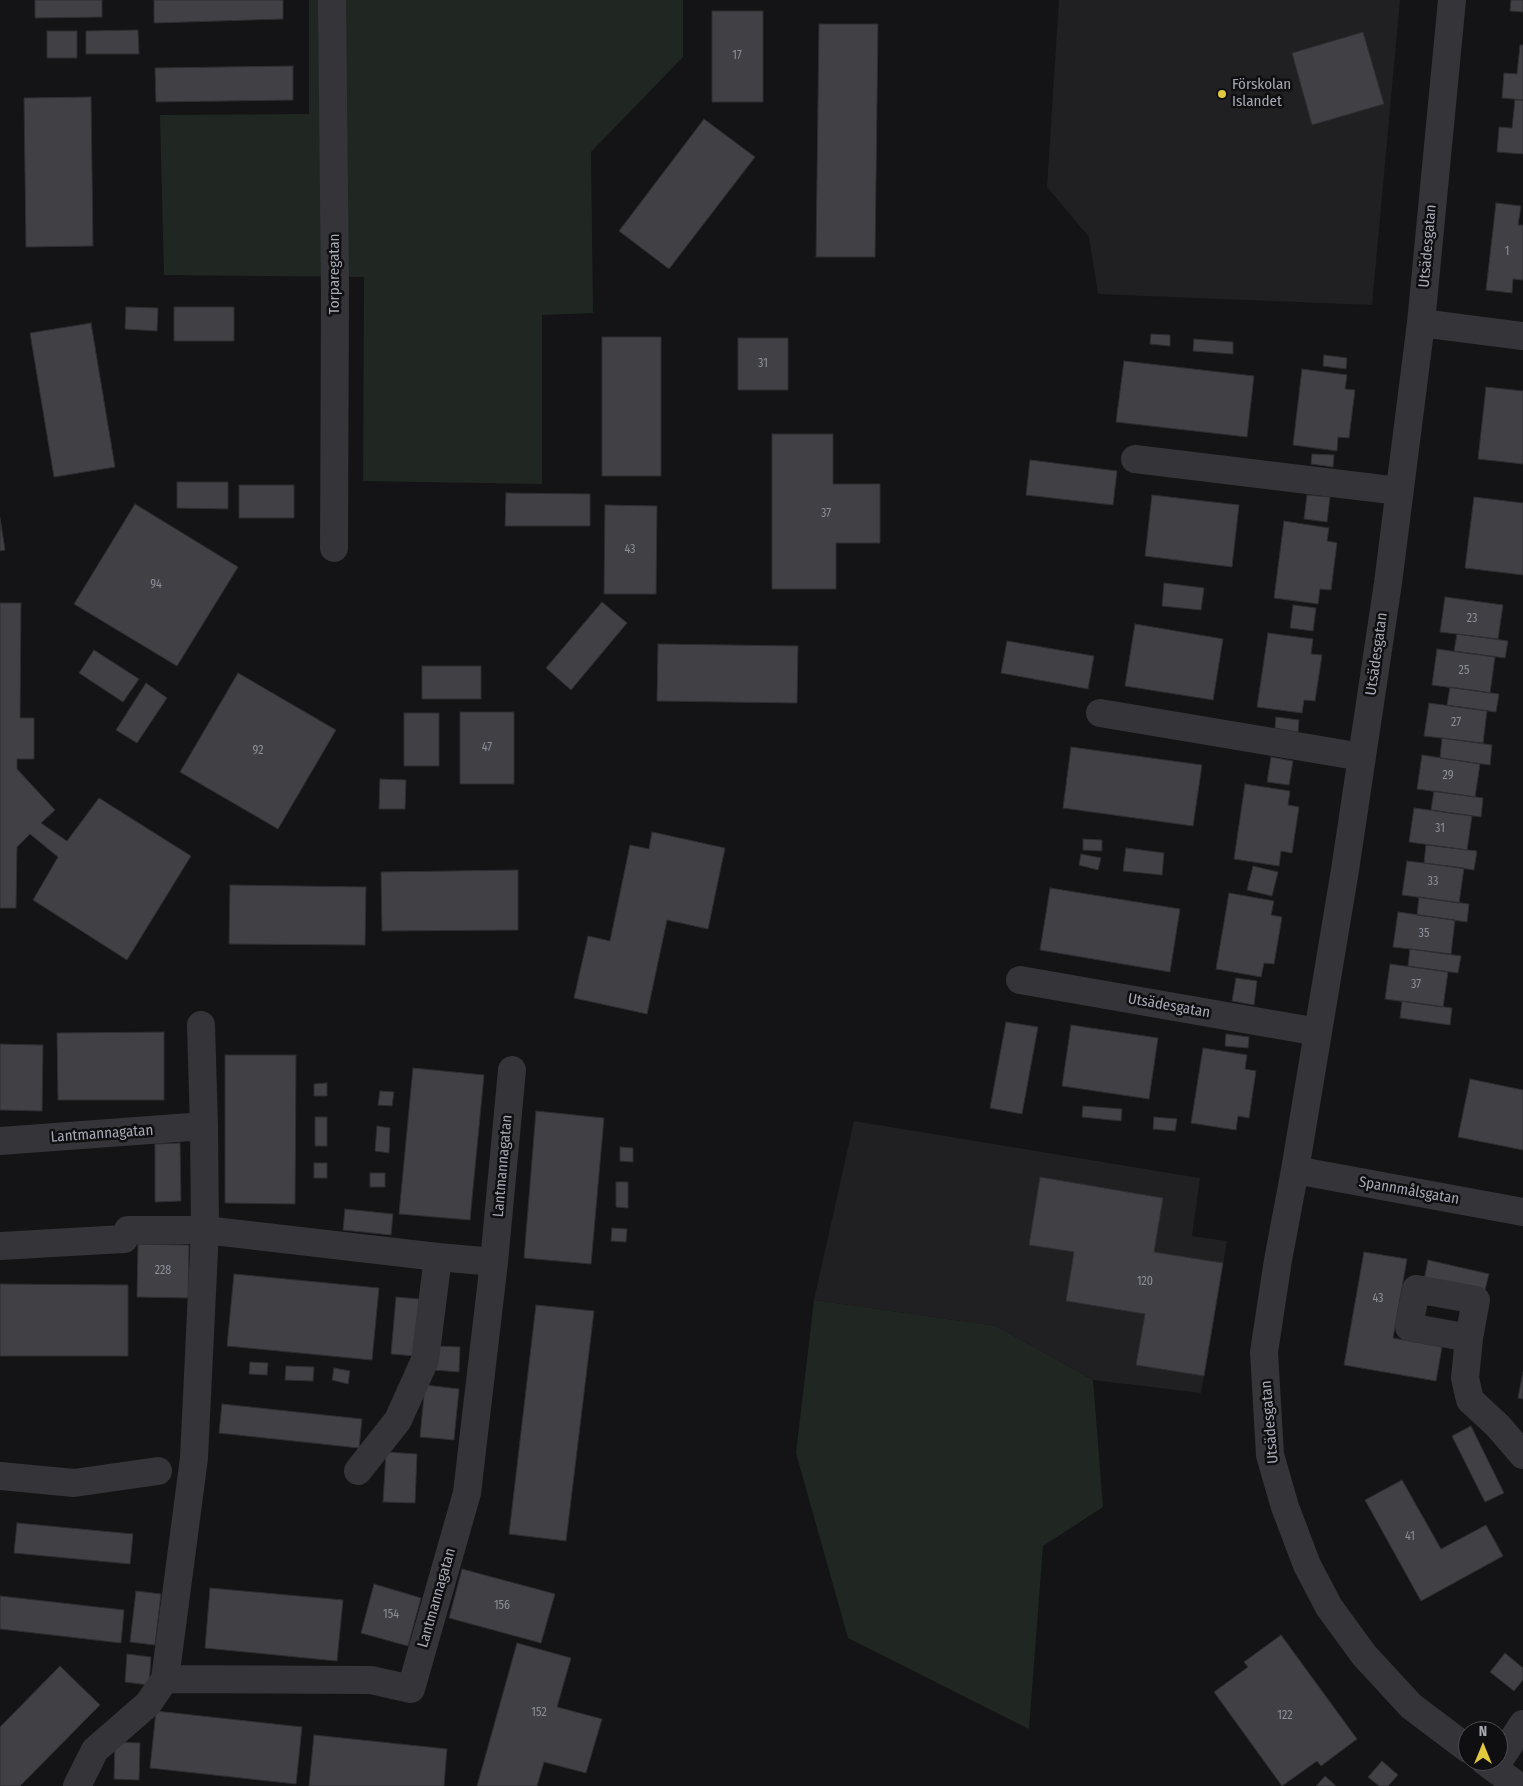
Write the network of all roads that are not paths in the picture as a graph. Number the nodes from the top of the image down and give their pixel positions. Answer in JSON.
{"nodes":[{"id":1,"x":332,"y":0,"type":"edge"},
{"id":2,"x":1452,"y":0,"type":"edge"},
{"id":3,"x":1421,"y":323,"type":"junction"},
{"id":4,"x":1523,"y":336,"type":"edge"},
{"id":5,"x":1135,"y":459,"type":"dead end"},
{"id":6,"x":1399,"y":491,"type":"junction"},
{"id":7,"x":334,"y":548,"type":"dead end"},
{"id":8,"x":1100,"y":713,"type":"dead end"},
{"id":9,"x":1362,"y":757,"type":"junction"},
{"id":10,"x":1020,"y":980,"type":"dead end"},
{"id":11,"x":201,"y":1025,"type":"dead end"},
{"id":12,"x":1318,"y":1032,"type":"junction"},
{"id":13,"x":512,"y":1070,"type":"dead end"},
{"id":14,"x":204,"y":1126,"type":"junction"},
{"id":15,"x":0,"y":1141,"type":"edge"},
{"id":16,"x":1295,"y":1170,"type":"junction"},
{"id":17,"x":1523,"y":1212,"type":"edge"},
{"id":18,"x":204,"y":1230,"type":"junction"},
{"id":19,"x":0,"y":1246,"type":"edge"},
{"id":20,"x":438,"y":1258,"type":"junction"},
{"id":21,"x":494,"y":1262,"type":"junction"},
{"id":22,"x":1469,"y":1338,"type":"dead end"},
{"id":23,"x":1510,"y":1428,"type":"edge"},
{"id":24,"x":1523,"y":1456,"type":"edge"},
{"id":25,"x":158,"y":1471,"type":"dead end"},
{"id":26,"x":358,"y":1472,"type":"dead end"},
{"id":27,"x":0,"y":1476,"type":"edge"},
{"id":28,"x":165,"y":1679,"type":"junction"},
{"id":29,"x":1523,"y":1724,"type":"edge"},
{"id":30,"x":1458,"y":1741,"type":"edge"},
{"id":31,"x":1508,"y":1742,"type":"edge"},
{"id":32,"x":1497,"y":1771,"type":"edge"},
{"id":33,"x":76,"y":1786,"type":"edge"},
{"id":34,"x":1518,"y":1786,"type":"edge"}],
"edges":[{"from":1,"to":7,"type":"street","name":"Torparegatan"},
{"from":2,"to":3,"type":"street","name":"Utsädesgatan"},
{"from":3,"to":4,"type":"street"},
{"from":3,"to":6,"type":"street","name":"Utsädesgatan"},
{"from":5,"to":6,"type":"street"},
{"from":6,"to":9,"type":"street","name":"Utsädesgatan"},
{"from":8,"to":9,"type":"street"},
{"from":9,"to":12,"type":"street","name":"Utsädesgatan"},
{"from":10,"to":12,"type":"street","name":"Utsädesgatan"},
{"from":11,"to":14,"type":"street"},
{"from":12,"to":16,"type":"street","name":"Utsädesgatan"},
{"from":13,"to":21,"type":"street","name":"Lantmannagatan"},
{"from":14,"to":15,"type":"street","name":"Lantmannagatan"},
{"from":14,"to":18,"type":"street"},
{"from":16,"to":17,"type":"street","name":"Spannmålsgatan"},
{"from":16,"to":30,"type":"street","name":"Utsädesgatan"},
{"from":18,"to":19,"type":"street"},
{"from":18,"to":20,"type":"street"},
{"from":18,"to":28,"type":"street"},
{"from":20,"to":21,"type":"street"},
{"from":20,"to":26,"type":"street"},
{"from":21,"to":28,"type":"street","name":"Lantmannagatan"},
{"from":22,"to":23,"type":"street"},
{"from":23,"to":24,"type":"street"},
{"from":25,"to":27,"type":"street"},
{"from":28,"to":33,"type":"street"},
{"from":29,"to":31,"type":"street"},
{"from":32,"to":34,"type":"street"}]}
